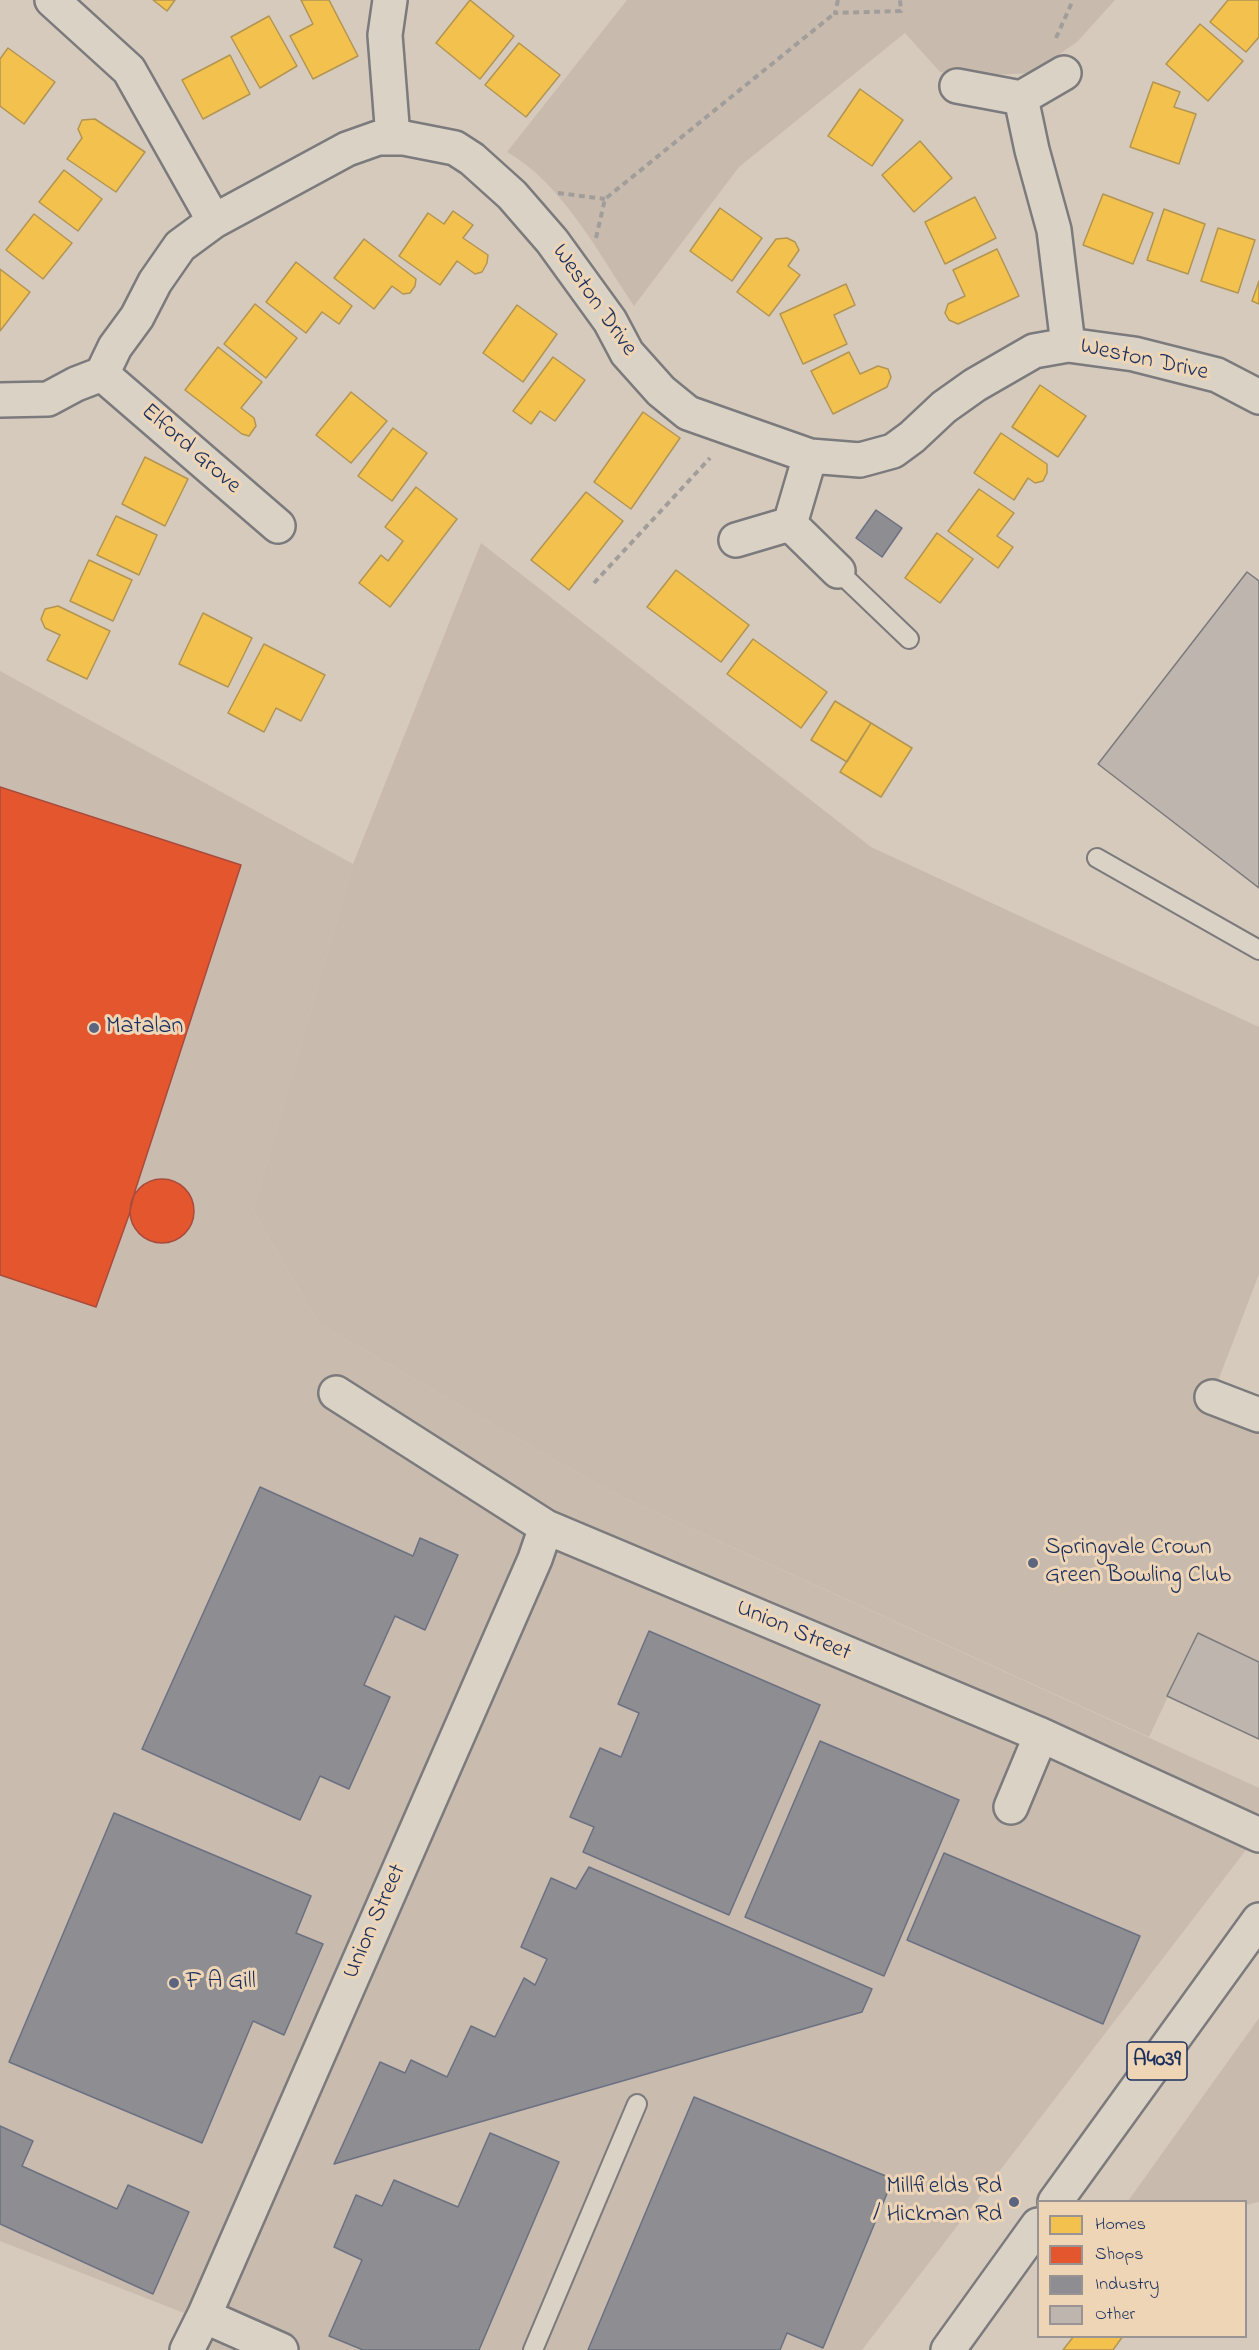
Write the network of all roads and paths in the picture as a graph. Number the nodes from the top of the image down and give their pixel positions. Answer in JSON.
{"nodes":[{"id":1,"x":52,"y":0,"type":"edge"},
{"id":2,"x":390,"y":0,"type":"edge"},
{"id":3,"x":838,"y":0,"type":"edge"},
{"id":4,"x":900,"y":0,"type":"edge"},
{"id":5,"x":835,"y":13,"type":"junction"},
{"id":6,"x":1064,"y":73,"type":"dead end"},
{"id":7,"x":957,"y":86,"type":"dead end"},
{"id":8,"x":1021,"y":98,"type":"junction"},
{"id":9,"x":393,"y":138,"type":"junction"},
{"id":10,"x":214,"y":221,"type":"junction"},
{"id":11,"x":585,"y":287,"type":"junction"},
{"id":12,"x":1068,"y":345,"type":"junction"},
{"id":13,"x":102,"y":374,"type":"junction"},
{"id":14,"x":1259,"y":397,"type":"edge"},
{"id":15,"x":0,"y":400,"type":"edge"},
{"id":16,"x":735,"y":430,"type":"junction"},
{"id":17,"x":810,"y":456,"type":"junction"},
{"id":18,"x":790,"y":524,"type":"junction"},
{"id":19,"x":278,"y":526,"type":"dead end"},
{"id":20,"x":736,"y":540,"type":"dead end"},
{"id":21,"x":838,"y":571,"type":"joint"},
{"id":22,"x":594,"y":583,"type":"dead end"},
{"id":23,"x":909,"y":639,"type":"dead end"},
{"id":24,"x":1097,"y":858,"type":"dead end"},
{"id":25,"x":1259,"y":950,"type":"edge"},
{"id":26,"x":336,"y":1393,"type":"dead end"},
{"id":27,"x":1212,"y":1397,"type":"dead end"},
{"id":28,"x":1259,"y":1415,"type":"edge"},
{"id":29,"x":546,"y":1527,"type":"junction"},
{"id":30,"x":1041,"y":1735,"type":"junction"},
{"id":31,"x":1011,"y":1807,"type":"dead end"},
{"id":32,"x":1259,"y":1834,"type":"edge"},
{"id":33,"x":1259,"y":1920,"type":"edge"},
{"id":34,"x":637,"y":2104,"type":"dead end"},
{"id":35,"x":1056,"y":2200,"type":"edge"},
{"id":36,"x":1037,"y":2225,"type":"edge"},
{"id":37,"x":204,"y":2316,"type":"junction"},
{"id":38,"x":187,"y":2350,"type":"edge"},
{"id":39,"x":280,"y":2350,"type":"edge"},
{"id":40,"x":533,"y":2350,"type":"edge"},
{"id":41,"x":948,"y":2350,"type":"edge"}],
"edges":[{"from":1,"to":10,"type":"street"},
{"from":2,"to":9,"type":"street"},
{"from":3,"to":5,"type":"path"},
{"from":4,"to":5,"type":"path"},
{"from":5,"to":11,"type":"path"},
{"from":6,"to":8,"type":"street"},
{"from":7,"to":8,"type":"street"},
{"from":8,"to":12,"type":"street"},
{"from":9,"to":10,"type":"street","name":"Weston Drive"},
{"from":9,"to":11,"type":"street","name":"Weston Drive"},
{"from":10,"to":13,"type":"street","name":"Weston Drive"},
{"from":11,"to":16,"type":"street","name":"Weston Drive"},
{"from":12,"to":14,"type":"street","name":"Weston Drive"},
{"from":12,"to":17,"type":"street","name":"Weston Drive"},
{"from":13,"to":15,"type":"street"},
{"from":13,"to":19,"type":"street","name":"Elford Grove"},
{"from":16,"to":17,"type":"street","name":"Weston Drive"},
{"from":16,"to":22,"type":"path"},
{"from":17,"to":18,"type":"street"},
{"from":18,"to":20,"type":"street"},
{"from":18,"to":21,"type":"street"},
{"from":21,"to":23,"type":"lane"},
{"from":24,"to":25,"type":"lane"},
{"from":26,"to":29,"type":"street","name":"Union Street"},
{"from":27,"to":28,"type":"street"},
{"from":29,"to":30,"type":"street","name":"Union Street"},
{"from":29,"to":37,"type":"street","name":"Union Street"},
{"from":30,"to":31,"type":"street"},
{"from":30,"to":32,"type":"street","name":"Union Street"},
{"from":33,"to":35,"type":"street","number":"A4039"},
{"from":34,"to":40,"type":"lane"},
{"from":36,"to":41,"type":"street"},
{"from":37,"to":38,"type":"street","name":"Union Street"},
{"from":37,"to":39,"type":"street"}]}
